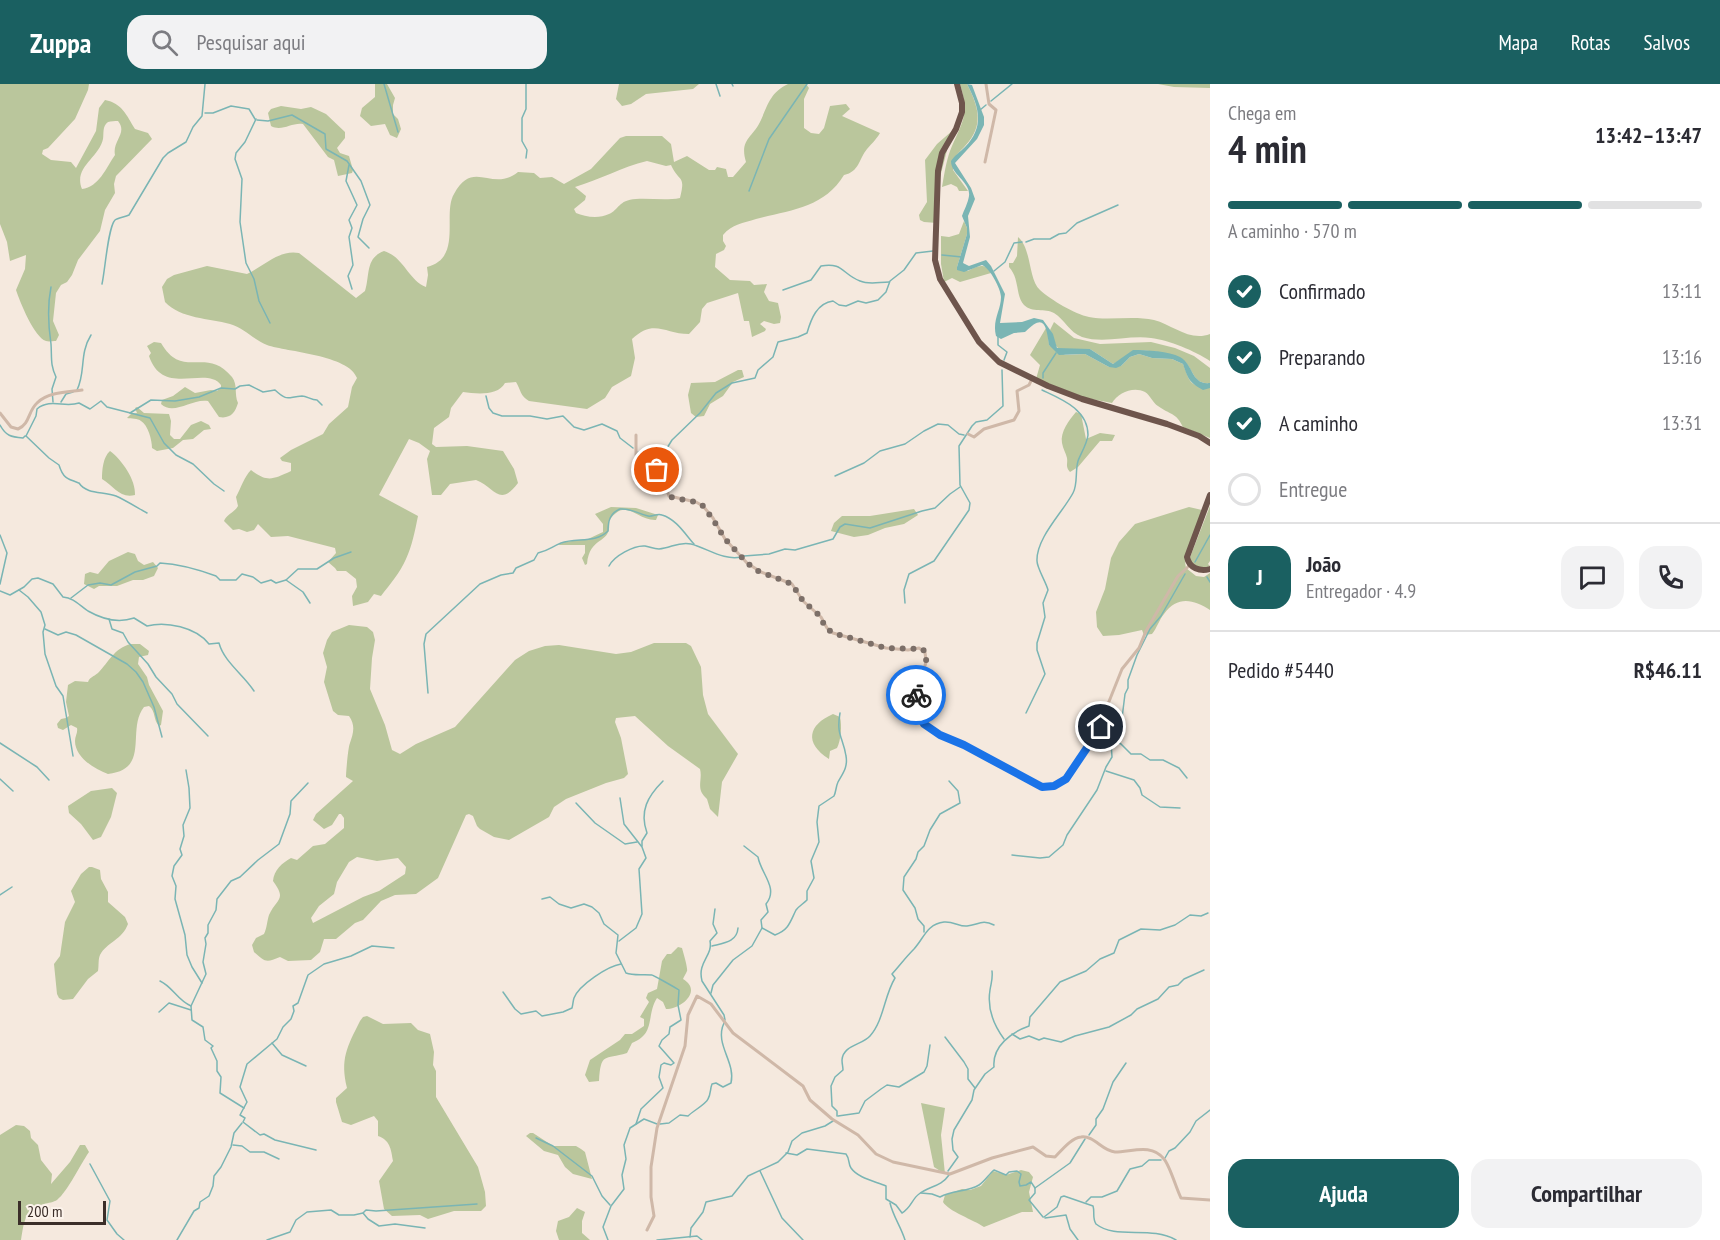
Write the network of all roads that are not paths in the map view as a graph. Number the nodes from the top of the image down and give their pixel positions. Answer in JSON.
{"nodes":[{"id":1,"x":957,"y":84,"type":"edge"},
{"id":2,"x":986,"y":84,"type":"edge"},
{"id":3,"x":985,"y":162,"type":"dead end"},
{"id":4,"x":1032,"y":379,"type":"junction"},
{"id":5,"x":82,"y":390,"type":"dead end"},
{"id":6,"x":0,"y":413,"type":"edge"},
{"id":7,"x":968,"y":434,"type":"dead end"},
{"id":8,"x":636,"y":435,"type":"dead end"},
{"id":9,"x":1210,"y":444,"type":"edge"},
{"id":10,"x":1210,"y":495,"type":"edge"},
{"id":11,"x":1190,"y":565,"type":"junction"},
{"id":12,"x":1210,"y":569,"type":"edge"},
{"id":13,"x":1210,"y":1200,"type":"edge"},
{"id":14,"x":647,"y":1230,"type":"dead end"}],
"edges":[{"from":1,"to":4,"type":"highway"},
{"from":2,"to":3,"type":"street"},
{"from":4,"to":7,"type":"street"},
{"from":4,"to":9,"type":"highway"},
{"from":5,"to":6,"type":"street"},
{"from":8,"to":11,"type":"street"},
{"from":10,"to":11,"type":"highway"},
{"from":11,"to":12,"type":"highway"},
{"from":13,"to":14,"type":"street"}]}
